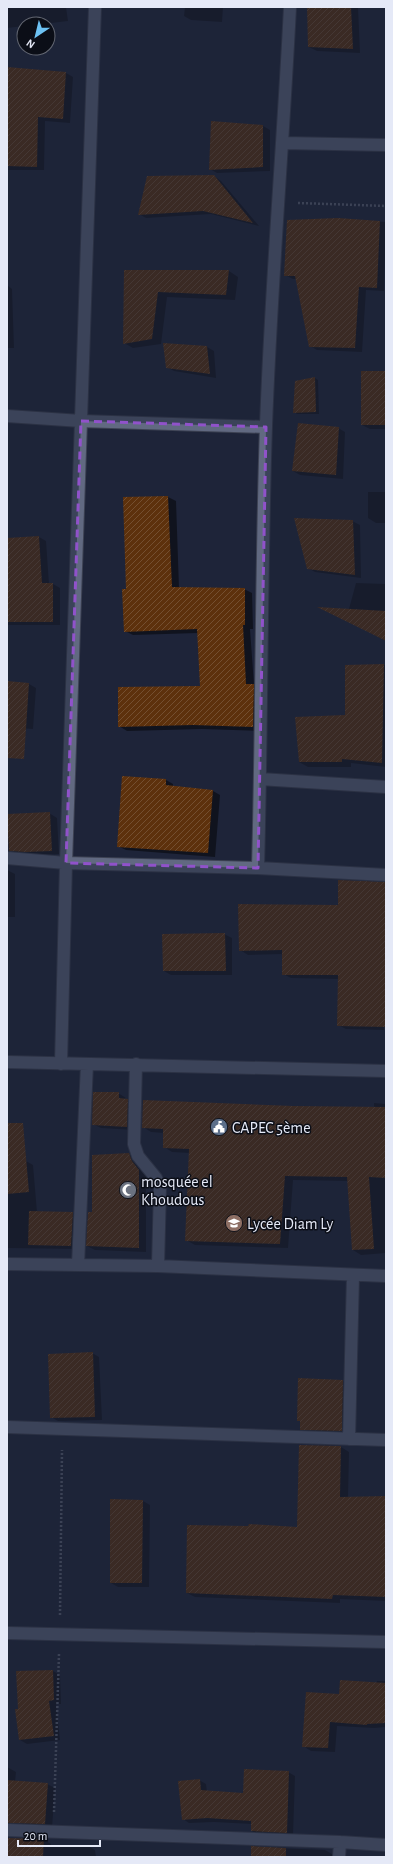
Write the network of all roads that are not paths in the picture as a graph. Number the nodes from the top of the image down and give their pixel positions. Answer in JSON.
{"nodes":[{"id":1,"x":95,"y":7,"type":"edge"},
{"id":2,"x":290,"y":7,"type":"edge"},
{"id":3,"x":283,"y":143,"type":"junction"},
{"id":4,"x":386,"y":145,"type":"edge"},
{"id":5,"x":7,"y":416,"type":"edge"},
{"id":6,"x":82,"y":421,"type":"junction"},
{"id":7,"x":266,"y":428,"type":"junction"},
{"id":8,"x":260,"y":779,"type":"junction"},
{"id":9,"x":386,"y":787,"type":"edge"},
{"id":10,"x":7,"y":858,"type":"edge"},
{"id":11,"x":66,"y":863,"type":"junction"},
{"id":12,"x":258,"y":868,"type":"junction"},
{"id":13,"x":386,"y":875,"type":"edge"},
{"id":14,"x":7,"y":1062,"type":"edge"},
{"id":15,"x":61,"y":1064,"type":"junction"},
{"id":16,"x":87,"y":1064,"type":"junction"},
{"id":17,"x":136,"y":1064,"type":"junction"},
{"id":18,"x":386,"y":1071,"type":"edge"},
{"id":19,"x":7,"y":1264,"type":"edge"},
{"id":20,"x":78,"y":1264,"type":"junction"},
{"id":21,"x":158,"y":1266,"type":"junction"},
{"id":22,"x":353,"y":1275,"type":"junction"},
{"id":23,"x":386,"y":1276,"type":"edge"},
{"id":24,"x":7,"y":1427,"type":"edge"},
{"id":25,"x":349,"y":1439,"type":"junction"},
{"id":26,"x":386,"y":1440,"type":"edge"},
{"id":27,"x":7,"y":1633,"type":"edge"},
{"id":28,"x":386,"y":1642,"type":"edge"},
{"id":29,"x":7,"y":1830,"type":"edge"},
{"id":30,"x":340,"y":1842,"type":"junction"},
{"id":31,"x":386,"y":1845,"type":"edge"},
{"id":32,"x":339,"y":1857,"type":"edge"}],
"edges":[{"from":1,"to":6,"type":"street"},
{"from":2,"to":3,"type":"street"},
{"from":3,"to":4,"type":"street"},
{"from":3,"to":7,"type":"street"},
{"from":5,"to":6,"type":"street"},
{"from":6,"to":7,"type":"street"},
{"from":6,"to":11,"type":"street"},
{"from":7,"to":8,"type":"street"},
{"from":8,"to":9,"type":"street"},
{"from":8,"to":12,"type":"street"},
{"from":10,"to":11,"type":"street"},
{"from":11,"to":12,"type":"street"},
{"from":11,"to":15,"type":"street"},
{"from":12,"to":13,"type":"street"},
{"from":14,"to":15,"type":"street"},
{"from":15,"to":16,"type":"street"},
{"from":16,"to":17,"type":"street"},
{"from":16,"to":20,"type":"street"},
{"from":17,"to":18,"type":"street"},
{"from":17,"to":21,"type":"street"},
{"from":19,"to":20,"type":"street"},
{"from":20,"to":21,"type":"street"},
{"from":21,"to":22,"type":"street"},
{"from":22,"to":23,"type":"street"},
{"from":22,"to":25,"type":"street"},
{"from":24,"to":25,"type":"street"},
{"from":25,"to":26,"type":"street"},
{"from":27,"to":28,"type":"street"},
{"from":29,"to":30,"type":"street"},
{"from":30,"to":31,"type":"street"},
{"from":30,"to":32,"type":"street"}]}
